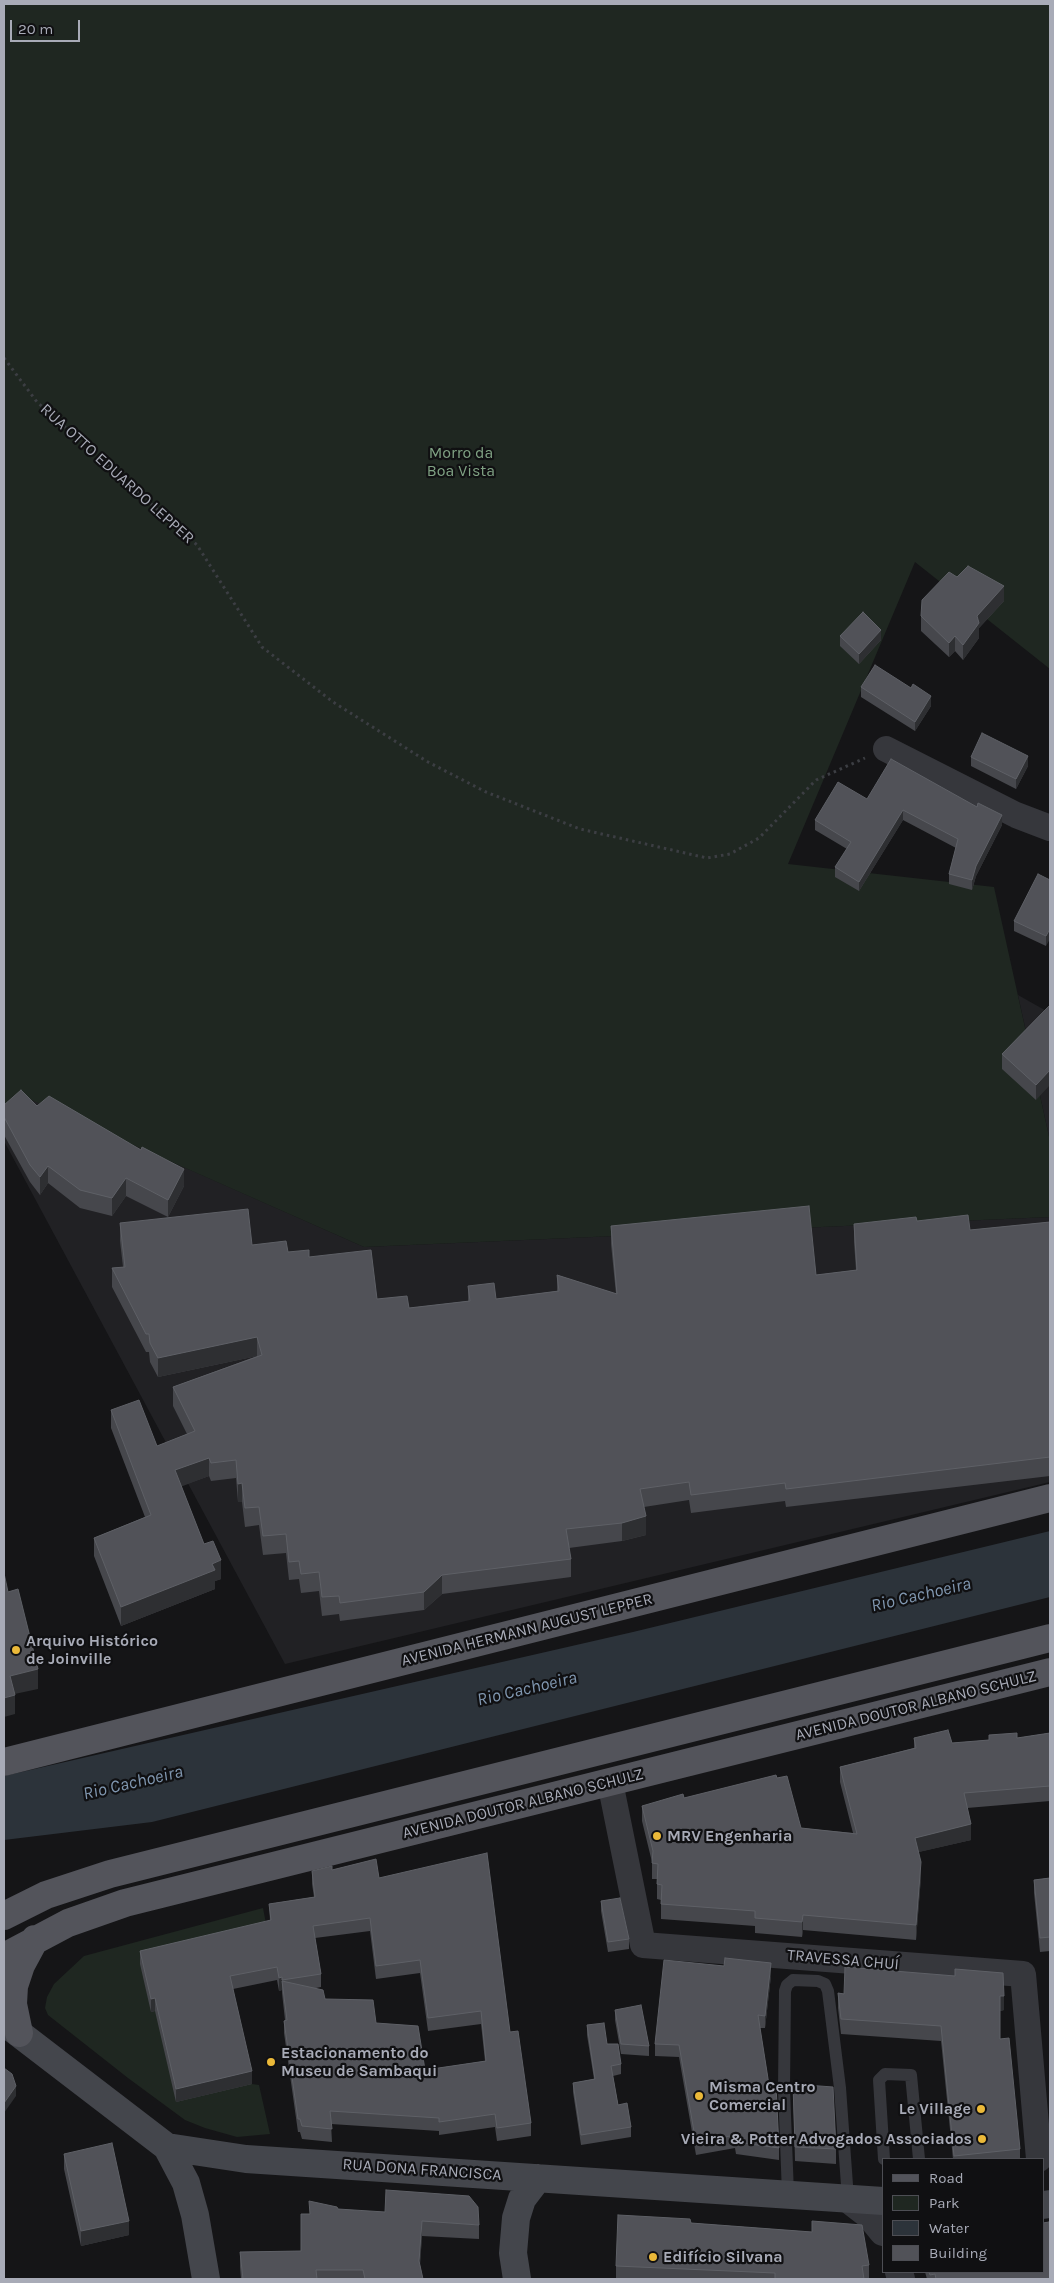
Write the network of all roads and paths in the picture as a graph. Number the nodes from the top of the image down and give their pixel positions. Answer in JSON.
{"nodes":[{"id":1,"x":4,"y":358,"type":"edge"},
{"id":2,"x":886,"y":748,"type":"joint"},
{"id":3,"x":1050,"y":828,"type":"edge"},
{"id":4,"x":1050,"y":1498,"type":"edge"},
{"id":5,"x":1050,"y":1638,"type":"edge"},
{"id":6,"x":1050,"y":1672,"type":"edge"},
{"id":7,"x":4,"y":1762,"type":"edge"},
{"id":8,"x":610,"y":1782,"type":"junction"},
{"id":9,"x":4,"y":1916,"type":"edge"},
{"id":10,"x":35,"y":1939,"type":"junction"},
{"id":11,"x":4,"y":1958,"type":"edge"},
{"id":12,"x":11,"y":2028,"type":"edge"},
{"id":13,"x":167,"y":2146,"type":"junction"},
{"id":14,"x":884,"y":2158,"type":"edge"},
{"id":15,"x":919,"y":2158,"type":"edge"},
{"id":16,"x":1039,"y":2158,"type":"edge"},
{"id":17,"x":538,"y":2178,"type":"junction"},
{"id":18,"x":788,"y":2194,"type":"junction"},
{"id":19,"x":848,"y":2199,"type":"junction"},
{"id":20,"x":882,"y":2201,"type":"edge"},
{"id":21,"x":882,"y":2231,"type":"edge"},
{"id":22,"x":206,"y":2279,"type":"edge"},
{"id":23,"x":517,"y":2279,"type":"edge"}],
"edges":[{"from":1,"to":2,"type":"path","name":"RUA OTTO EDUARDO LEPPER"},
{"from":2,"to":3,"type":"street"},
{"from":4,"to":7,"type":"main road","name":"AVENIDA HERMANN AUGUST LEPPER"},
{"from":5,"to":9,"type":"main road","name":"AVENIDA DOUTOR ALBANO SCHULZ"},
{"from":6,"to":8,"type":"main road","name":"AVENIDA DOUTOR ALBANO SCHULZ"},
{"from":8,"to":10,"type":"main road","name":"AVENIDA DOUTOR ALBANO SCHULZ"},
{"from":8,"to":16,"type":"street","name":"TRAVESSA CHUÍ"},
{"from":10,"to":11,"type":"main road","name":"AVENIDA DOUTOR ALBANO SCHULZ"},
{"from":10,"to":12,"type":"main road"},
{"from":12,"to":13,"type":"main road","name":"RUA DONA FRANCISCA"},
{"from":13,"to":17,"type":"main road","name":"RUA DONA FRANCISCA"},
{"from":13,"to":22,"type":"main road"},
{"from":14,"to":15,"type":"lane"},
{"from":17,"to":18,"type":"main road","name":"RUA DONA FRANCISCA"},
{"from":17,"to":23,"type":"main road"},
{"from":18,"to":19,"type":"main road","name":"RUA DONA FRANCISCA"},
{"from":18,"to":19,"type":"lane"},
{"from":19,"to":20,"type":"main road","name":"RUA DONA FRANCISCA"},
{"from":19,"to":21,"type":"street"}]}
